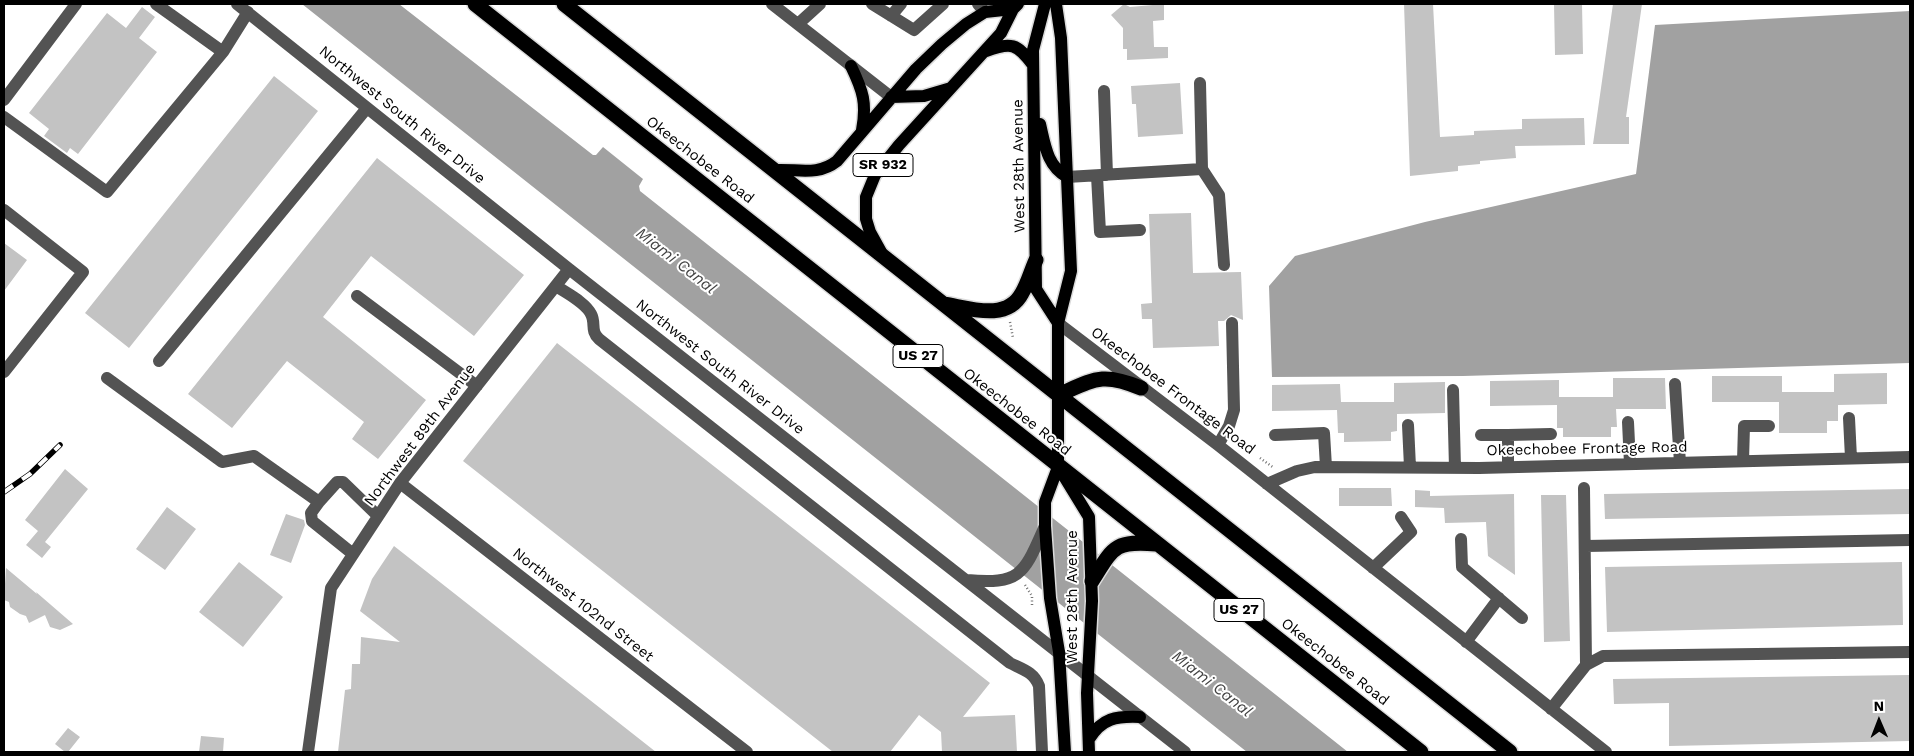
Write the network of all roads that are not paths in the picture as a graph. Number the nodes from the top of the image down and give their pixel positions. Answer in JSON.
{"nodes":[{"id":1,"x":76,"y":4,"type":"edge"},
{"id":2,"x":156,"y":4,"type":"edge"},
{"id":3,"x":236,"y":4,"type":"edge"},
{"id":4,"x":475,"y":4,"type":"edge"},
{"id":5,"x":564,"y":4,"type":"edge"},
{"id":6,"x":772,"y":4,"type":"edge"},
{"id":7,"x":820,"y":4,"type":"edge"},
{"id":8,"x":872,"y":4,"type":"edge"},
{"id":9,"x":900,"y":4,"type":"edge"},
{"id":10,"x":943,"y":4,"type":"edge"},
{"id":11,"x":1045,"y":4,"type":"edge"},
{"id":12,"x":1056,"y":4,"type":"edge"},
{"id":13,"x":1016,"y":6,"type":"edge"},
{"id":14,"x":982,"y":8,"type":"edge"},
{"id":15,"x":248,"y":12,"type":"junction"},
{"id":16,"x":891,"y":16,"type":"junction"},
{"id":17,"x":798,"y":24,"type":"junction"},
{"id":18,"x":223,"y":52,"type":"junction"},
{"id":19,"x":984,"y":52,"type":"junction"},
{"id":20,"x":1033,"y":65,"type":"junction"},
{"id":21,"x":851,"y":66,"type":"junction"},
{"id":22,"x":1200,"y":82,"type":"dead end"},
{"id":23,"x":951,"y":88,"type":"junction"},
{"id":24,"x":1104,"y":91,"type":"dead end"},
{"id":25,"x":890,"y":97,"type":"junction"},
{"id":26,"x":1034,"y":99,"type":"junction"},
{"id":27,"x":4,"y":100,"type":"edge"},
{"id":28,"x":368,"y":108,"type":"junction"},
{"id":29,"x":4,"y":116,"type":"edge"},
{"id":30,"x":862,"y":130,"type":"junction"},
{"id":31,"x":1202,"y":169,"type":"junction"},
{"id":32,"x":776,"y":170,"type":"junction"},
{"id":33,"x":1102,"y":176,"type":"junction"},
{"id":34,"x":1068,"y":177,"type":"junction"},
{"id":35,"x":4,"y":210,"type":"edge"},
{"id":36,"x":1140,"y":230,"type":"dead end"},
{"id":37,"x":885,"y":259,"type":"junction"},
{"id":38,"x":1036,"y":260,"type":"junction"},
{"id":39,"x":1224,"y":265,"type":"dead end"},
{"id":40,"x":569,"y":269,"type":"junction"},
{"id":41,"x":556,"y":286,"type":"junction"},
{"id":42,"x":357,"y":296,"type":"dead end"},
{"id":43,"x":942,"y":304,"type":"junction"},
{"id":44,"x":1058,"y":323,"type":"junction"},
{"id":45,"x":1232,"y":323,"type":"dead end"},
{"id":46,"x":160,"y":361,"type":"dead end"},
{"id":47,"x":4,"y":372,"type":"edge"},
{"id":48,"x":107,"y":378,"type":"dead end"},
{"id":49,"x":1675,"y":384,"type":"dead end"},
{"id":50,"x":477,"y":386,"type":"junction"},
{"id":51,"x":1142,"y":388,"type":"junction"},
{"id":52,"x":1453,"y":390,"type":"dead end"},
{"id":53,"x":1058,"y":395,"type":"junction"},
{"id":54,"x":1848,"y":418,"type":"dead end"},
{"id":55,"x":1628,"y":422,"type":"dead end"},
{"id":56,"x":1408,"y":425,"type":"dead end"},
{"id":57,"x":1769,"y":426,"type":"dead end"},
{"id":58,"x":1551,"y":434,"type":"dead end"},
{"id":59,"x":1275,"y":435,"type":"dead end"},
{"id":60,"x":1481,"y":435,"type":"dead end"},
{"id":61,"x":1508,"y":435,"type":"junction"},
{"id":62,"x":1218,"y":445,"type":"junction"},
{"id":63,"x":1910,"y":457,"type":"edge"},
{"id":64,"x":1851,"y":458,"type":"junction"},
{"id":65,"x":1743,"y":461,"type":"junction"},
{"id":66,"x":1680,"y":463,"type":"junction"},
{"id":67,"x":1630,"y":464,"type":"junction"},
{"id":68,"x":1058,"y":467,"type":"junction"},
{"id":69,"x":1326,"y":467,"type":"junction"},
{"id":70,"x":1410,"y":467,"type":"junction"},
{"id":71,"x":1508,"y":467,"type":"junction"},
{"id":72,"x":1455,"y":468,"type":"junction"},
{"id":73,"x":400,"y":483,"type":"junction"},
{"id":74,"x":1267,"y":484,"type":"junction"},
{"id":75,"x":1584,"y":488,"type":"dead end"},
{"id":76,"x":319,"y":502,"type":"junction"},
{"id":77,"x":378,"y":516,"type":"junction"},
{"id":78,"x":1401,"y":517,"type":"dead end"},
{"id":79,"x":1045,"y":526,"type":"junction"},
{"id":80,"x":1461,"y":539,"type":"dead end"},
{"id":81,"x":1910,"y":540,"type":"edge"},
{"id":82,"x":1156,"y":544,"type":"junction"},
{"id":83,"x":1586,"y":546,"type":"junction"},
{"id":84,"x":353,"y":554,"type":"junction"},
{"id":85,"x":1373,"y":568,"type":"junction"},
{"id":86,"x":966,"y":580,"type":"junction"},
{"id":87,"x":1092,"y":581,"type":"junction"},
{"id":88,"x":1498,"y":598,"type":"junction"},
{"id":89,"x":1522,"y":618,"type":"dead end"},
{"id":90,"x":1466,"y":642,"type":"junction"},
{"id":91,"x":1059,"y":652,"type":"junction"},
{"id":92,"x":1910,"y":652,"type":"edge"},
{"id":93,"x":1586,"y":665,"type":"junction"},
{"id":94,"x":1089,"y":676,"type":"junction"},
{"id":95,"x":1551,"y":709,"type":"junction"},
{"id":96,"x":1140,"y":717,"type":"junction"},
{"id":97,"x":1089,"y":739,"type":"junction"},
{"id":98,"x":308,"y":752,"type":"edge"},
{"id":99,"x":747,"y":752,"type":"edge"},
{"id":100,"x":1042,"y":752,"type":"edge"},
{"id":101,"x":1065,"y":752,"type":"edge"},
{"id":102,"x":1089,"y":752,"type":"edge"},
{"id":103,"x":1185,"y":752,"type":"edge"},
{"id":104,"x":1420,"y":752,"type":"edge"},
{"id":105,"x":1510,"y":752,"type":"edge"},
{"id":106,"x":1606,"y":752,"type":"edge"}],
"edges":[{"from":1,"to":27,"type":"street"},
{"from":2,"to":18,"type":"street"},
{"from":3,"to":15,"type":"street","name":"Northwest South River Drive"},
{"from":4,"to":68,"type":"highway","name":"Okeechobee Road","number":"US 27"},
{"from":5,"to":32,"type":"highway"},
{"from":6,"to":17,"type":"street"},
{"from":7,"to":17,"type":"street"},
{"from":8,"to":16,"type":"street"},
{"from":9,"to":16,"type":"street"},
{"from":10,"to":16,"type":"street"},
{"from":11,"to":20,"type":"main road","name":"West 28th Avenue"},
{"from":12,"to":34,"type":"main road","name":"West 28th Avenue"},
{"from":13,"to":14,"type":"main road","number":"SR 932"},
{"from":13,"to":19,"type":"main road","number":"SR 932"},
{"from":14,"to":25,"type":"main road","number":"SR 932"},
{"from":15,"to":18,"type":"street"},
{"from":15,"to":28,"type":"street","name":"Northwest South River Drive"},
{"from":17,"to":21,"type":"street"},
{"from":18,"to":29,"type":"street"},
{"from":19,"to":20,"type":"main road"},
{"from":19,"to":23,"type":"main road","number":"SR 932"},
{"from":20,"to":26,"type":"main road","name":"West 28th Avenue"},
{"from":21,"to":25,"type":"street"},
{"from":21,"to":30,"type":"main road"},
{"from":22,"to":31,"type":"street"},
{"from":23,"to":25,"type":"main road"},
{"from":23,"to":37,"type":"main road","number":"SR 932"},
{"from":24,"to":33,"type":"street"},
{"from":25,"to":30,"type":"main road","number":"SR 932"},
{"from":26,"to":34,"type":"main road"},
{"from":26,"to":38,"type":"main road","name":"West 28th Avenue"},
{"from":28,"to":40,"type":"street","name":"Northwest South River Drive"},
{"from":28,"to":46,"type":"street"},
{"from":30,"to":32,"type":"main road","number":"SR 932"},
{"from":31,"to":33,"type":"street"},
{"from":31,"to":39,"type":"street"},
{"from":32,"to":37,"type":"highway"},
{"from":33,"to":34,"type":"street"},
{"from":33,"to":36,"type":"street"},
{"from":34,"to":44,"type":"main road","name":"West 28th Avenue"},
{"from":35,"to":47,"type":"street"},
{"from":37,"to":43,"type":"highway"},
{"from":38,"to":43,"type":"highway"},
{"from":38,"to":44,"type":"main road","name":"West 28th Avenue"},
{"from":40,"to":41,"type":"street","name":"Northwest 89th Avenue"},
{"from":40,"to":86,"type":"street","name":"Northwest South River Drive"},
{"from":41,"to":50,"type":"street","name":"Northwest 89th Avenue"},
{"from":41,"to":100,"type":"street"},
{"from":42,"to":50,"type":"street"},
{"from":43,"to":53,"type":"highway"},
{"from":44,"to":51,"type":"street","name":"Okeechobee Frontage Road"},
{"from":44,"to":53,"type":"main road","name":"West 28th Avenue"},
{"from":45,"to":62,"type":"street"},
{"from":48,"to":76,"type":"street"},
{"from":49,"to":66,"type":"street"},
{"from":50,"to":73,"type":"street","name":"Northwest 89th Avenue"},
{"from":51,"to":53,"type":"highway"},
{"from":51,"to":62,"type":"street","name":"Okeechobee Frontage Road"},
{"from":52,"to":72,"type":"street"},
{"from":53,"to":68,"type":"main road","name":"West 28th Avenue"},
{"from":53,"to":105,"type":"highway"},
{"from":54,"to":64,"type":"street"},
{"from":55,"to":67,"type":"street"},
{"from":56,"to":70,"type":"street"},
{"from":57,"to":65,"type":"street"},
{"from":58,"to":61,"type":"street"},
{"from":59,"to":69,"type":"street"},
{"from":60,"to":61,"type":"street"},
{"from":61,"to":71,"type":"street"},
{"from":62,"to":74,"type":"street","name":"Okeechobee Frontage Road"},
{"from":63,"to":64,"type":"street","name":"Okeechobee Frontage Road"},
{"from":64,"to":65,"type":"street","name":"Okeechobee Frontage Road"},
{"from":65,"to":66,"type":"street","name":"Okeechobee Frontage Road"},
{"from":66,"to":67,"type":"street","name":"Okeechobee Frontage Road"},
{"from":67,"to":71,"type":"street","name":"Okeechobee Frontage Road"},
{"from":68,"to":79,"type":"main road","name":"West 28th Avenue"},
{"from":68,"to":82,"type":"highway","name":"Okeechobee Road","number":"US 27"},
{"from":68,"to":87,"type":"main road","name":"West 28th Avenue"},
{"from":69,"to":70,"type":"street","name":"Okeechobee Frontage Road"},
{"from":69,"to":74,"type":"street","name":"Okeechobee Frontage Road"},
{"from":70,"to":72,"type":"street","name":"Okeechobee Frontage Road"},
{"from":71,"to":72,"type":"street","name":"Okeechobee Frontage Road"},
{"from":73,"to":77,"type":"street","name":"Northwest 89th Avenue"},
{"from":73,"to":99,"type":"street","name":"Northwest 102nd Street"},
{"from":74,"to":85,"type":"street","name":"Okeechobee Frontage Road"},
{"from":75,"to":83,"type":"street"},
{"from":76,"to":77,"type":"street"},
{"from":76,"to":84,"type":"street"},
{"from":77,"to":84,"type":"street","name":"Northwest 89th Avenue"},
{"from":78,"to":85,"type":"street"},
{"from":79,"to":86,"type":"street"},
{"from":79,"to":91,"type":"main road","name":"West 28th Avenue"},
{"from":80,"to":88,"type":"street"},
{"from":81,"to":83,"type":"street"},
{"from":82,"to":87,"type":"highway"},
{"from":82,"to":104,"type":"highway","name":"Okeechobee Road","number":"US 27"},
{"from":83,"to":93,"type":"street"},
{"from":84,"to":98,"type":"street","name":"Northwest 89th Avenue"},
{"from":85,"to":90,"type":"street","name":"Okeechobee Frontage Road"},
{"from":86,"to":91,"type":"street","name":"Northwest South River Drive"},
{"from":87,"to":94,"type":"main road","name":"West 28th Avenue"},
{"from":88,"to":89,"type":"street"},
{"from":88,"to":90,"type":"street"},
{"from":90,"to":95,"type":"street","name":"Okeechobee Frontage Road"},
{"from":91,"to":94,"type":"street","name":"Northwest South River Drive"},
{"from":91,"to":101,"type":"main road","name":"West 28th Avenue"},
{"from":92,"to":93,"type":"street"},
{"from":93,"to":95,"type":"street"},
{"from":94,"to":96,"type":"street","name":"Northwest South River Drive"},
{"from":94,"to":97,"type":"main road","name":"West 28th Avenue"},
{"from":95,"to":106,"type":"street","name":"Okeechobee Frontage Road"},
{"from":96,"to":97,"type":"main road"},
{"from":96,"to":103,"type":"street","name":"Northwest South River Drive"},
{"from":97,"to":102,"type":"main road","name":"West 28th Avenue"}]}
